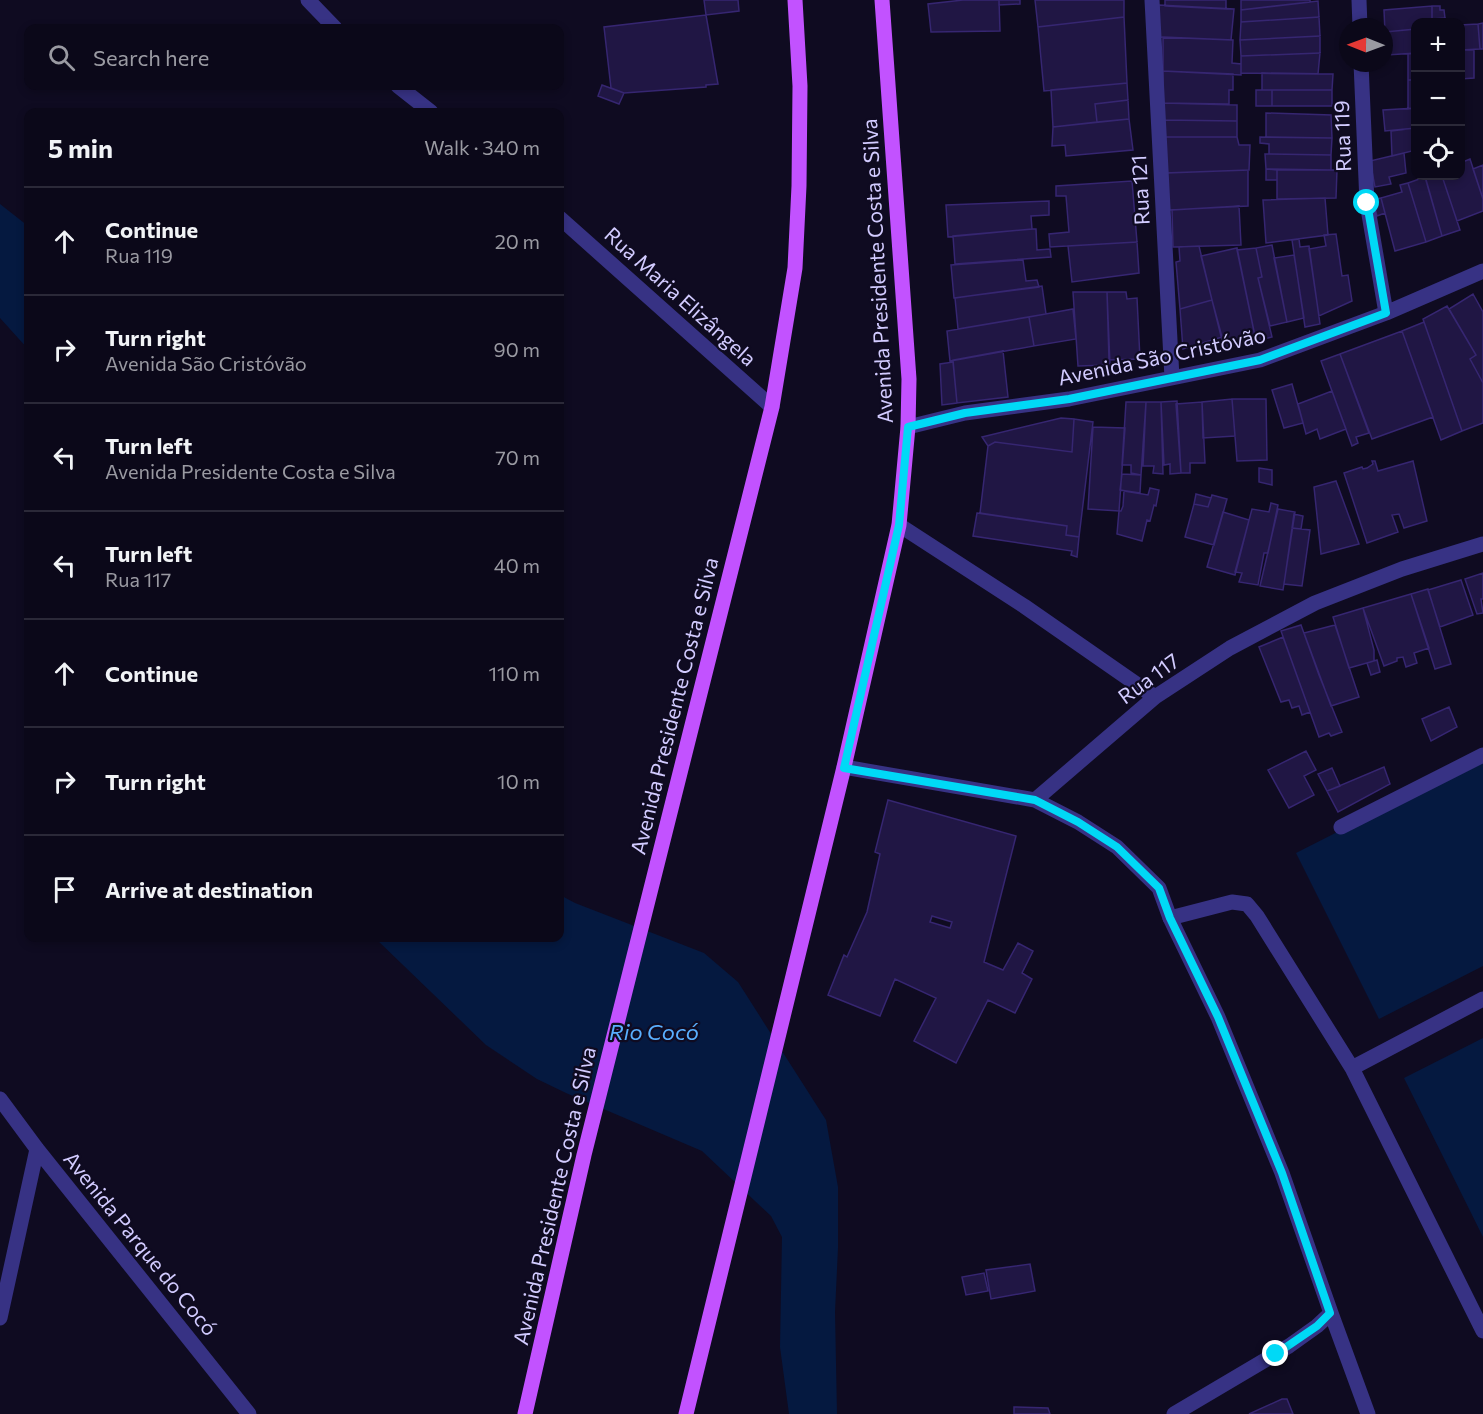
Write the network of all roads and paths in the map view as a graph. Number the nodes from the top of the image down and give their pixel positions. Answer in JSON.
{"nodes":[{"id":1,"x":308,"y":0,"type":"edge"},
{"id":2,"x":795,"y":0,"type":"edge"},
{"id":3,"x":882,"y":0,"type":"edge"},
{"id":4,"x":1152,"y":0,"type":"edge"},
{"id":5,"x":1359,"y":0,"type":"edge"},
{"id":6,"x":1360,"y":18,"type":"edge"},
{"id":7,"x":331,"y":24,"type":"edge"},
{"id":8,"x":1361,"y":72,"type":"edge"},
{"id":9,"x":403,"y":90,"type":"edge"},
{"id":10,"x":426,"y":108,"type":"edge"},
{"id":11,"x":564,"y":222,"type":"edge"},
{"id":12,"x":1483,"y":271,"type":"edge"},
{"id":13,"x":1386,"y":313,"type":"junction"},
{"id":14,"x":1172,"y":378,"type":"junction"},
{"id":15,"x":772,"y":406,"type":"junction"},
{"id":16,"x":908,"y":427,"type":"junction"},
{"id":17,"x":899,"y":525,"type":"junction"},
{"id":18,"x":1483,"y":544,"type":"edge"},
{"id":19,"x":1155,"y":697,"type":"junction"},
{"id":20,"x":1483,"y":755,"type":"edge"},
{"id":21,"x":844,"y":768,"type":"junction"},
{"id":22,"x":1035,"y":800,"type":"junction"},
{"id":23,"x":1341,"y":827,"type":"dead end"},
{"id":24,"x":1170,"y":918,"type":"junction"},
{"id":25,"x":1483,"y":999,"type":"edge"},
{"id":26,"x":1352,"y":1068,"type":"junction"},
{"id":27,"x":0,"y":1100,"type":"edge"},
{"id":28,"x":37,"y":1149,"type":"junction"},
{"id":29,"x":1330,"y":1313,"type":"junction"},
{"id":30,"x":0,"y":1318,"type":"edge"},
{"id":31,"x":1483,"y":1331,"type":"edge"},
{"id":32,"x":249,"y":1414,"type":"edge"},
{"id":33,"x":525,"y":1414,"type":"edge"},
{"id":34,"x":686,"y":1414,"type":"edge"},
{"id":35,"x":1174,"y":1414,"type":"edge"},
{"id":36,"x":1368,"y":1414,"type":"edge"}],
"edges":[{"from":1,"to":7,"type":"street"},
{"from":2,"to":15,"type":"main road","name":"Avenida Presidente Costa e Silva"},
{"from":3,"to":16,"type":"main road","name":"Avenida Presidente Costa e Silva"},
{"from":4,"to":14,"type":"street","name":"Rua 121"},
{"from":5,"to":6,"type":"street"},
{"from":8,"to":13,"type":"street","name":"Rua 119"},
{"from":9,"to":10,"type":"street"},
{"from":11,"to":15,"type":"street","name":"Rua Maria Elizângela"},
{"from":12,"to":13,"type":"street","name":"Avenida São Cristóvão"},
{"from":13,"to":14,"type":"street","name":"Avenida São Cristóvão"},
{"from":14,"to":16,"type":"street","name":"Avenida São Cristóvão"},
{"from":15,"to":33,"type":"main road","name":"Avenida Presidente Costa e Silva"},
{"from":16,"to":17,"type":"main road","name":"Avenida Presidente Costa e Silva"},
{"from":17,"to":19,"type":"street"},
{"from":17,"to":21,"type":"main road","name":"Avenida Presidente Costa e Silva"},
{"from":18,"to":19,"type":"street","name":"Rua 117"},
{"from":19,"to":22,"type":"street","name":"Rua 117"},
{"from":20,"to":23,"type":"street"},
{"from":21,"to":22,"type":"street"},
{"from":21,"to":34,"type":"main road","name":"Avenida Presidente Costa e Silva"},
{"from":22,"to":24,"type":"street"},
{"from":24,"to":26,"type":"street"},
{"from":24,"to":29,"type":"street"},
{"from":25,"to":26,"type":"street"},
{"from":26,"to":31,"type":"street"},
{"from":27,"to":28,"type":"street","name":"Avenida Parque do Cocó"},
{"from":28,"to":30,"type":"street"},
{"from":28,"to":32,"type":"street","name":"Avenida Parque do Cocó"},
{"from":29,"to":35,"type":"street"},
{"from":29,"to":36,"type":"street"}]}
